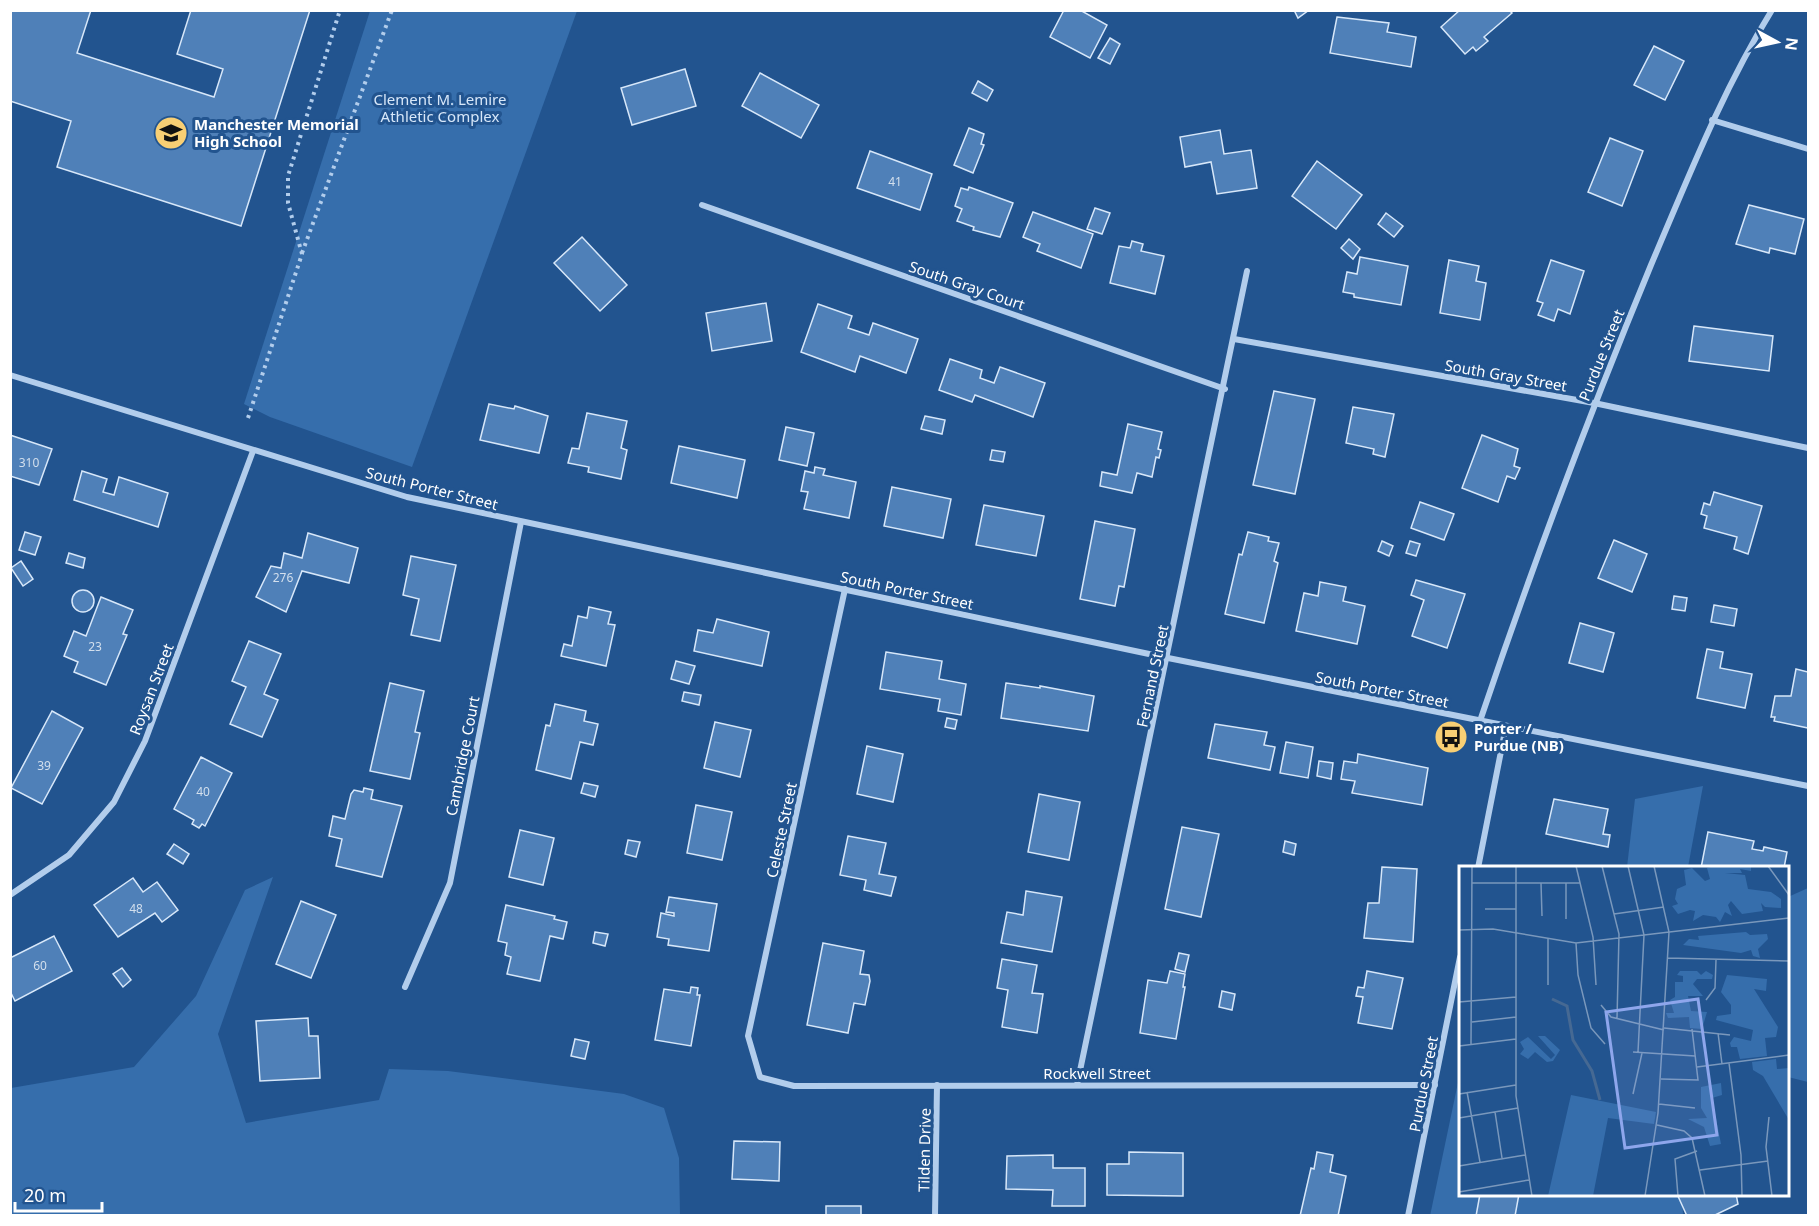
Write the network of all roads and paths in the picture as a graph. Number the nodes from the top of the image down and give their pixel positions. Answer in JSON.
{"nodes":[{"id":1,"x":340,"y":10,"type":"edge"},
{"id":2,"x":392,"y":10,"type":"edge"},
{"id":3,"x":1772,"y":10,"type":"edge"},
{"id":4,"x":1712,"y":120,"type":"junction"},
{"id":5,"x":1809,"y":149,"type":"edge"},
{"id":6,"x":702,"y":205,"type":"dead end"},
{"id":7,"x":302,"y":254,"type":"junction"},
{"id":8,"x":1247,"y":271,"type":"dead end"},
{"id":9,"x":1234,"y":339,"type":"junction"},
{"id":10,"x":10,"y":375,"type":"edge"},
{"id":11,"x":1225,"y":388,"type":"junction"},
{"id":12,"x":1594,"y":403,"type":"junction"},
{"id":13,"x":248,"y":418,"type":"dead end"},
{"id":14,"x":1809,"y":448,"type":"edge"},
{"id":15,"x":253,"y":451,"type":"junction"},
{"id":16,"x":521,"y":522,"type":"junction"},
{"id":17,"x":845,"y":589,"type":"junction"},
{"id":18,"x":1168,"y":658,"type":"junction"},
{"id":19,"x":1480,"y":721,"type":"junction"},
{"id":20,"x":1506,"y":726,"type":"junction"},
{"id":21,"x":1809,"y":786,"type":"edge"},
{"id":22,"x":1478,"y":866,"type":"edge"},
{"id":23,"x":10,"y":895,"type":"edge"},
{"id":24,"x":1459,"y":967,"type":"edge"},
{"id":25,"x":405,"y":987,"type":"dead end"},
{"id":26,"x":760,"y":1077,"type":"joint"},
{"id":27,"x":937,"y":1085,"type":"junction"},
{"id":28,"x":1077,"y":1085,"type":"junction"},
{"id":29,"x":1436,"y":1085,"type":"junction"},
{"id":30,"x":935,"y":1215,"type":"edge"},
{"id":31,"x":1408,"y":1215,"type":"edge"}],
"edges":[{"from":1,"to":7,"type":"path"},
{"from":2,"to":7,"type":"path"},
{"from":3,"to":4,"type":"street","name":"Purdue Street"},
{"from":4,"to":5,"type":"street"},
{"from":4,"to":12,"type":"street","name":"Purdue Street"},
{"from":6,"to":11,"type":"street","name":"South Gray Court"},
{"from":7,"to":13,"type":"path"},
{"from":8,"to":9,"type":"street","name":"Fernand Street"},
{"from":9,"to":11,"type":"street","name":"Fernand Street"},
{"from":9,"to":12,"type":"street","name":"South Gray Street"},
{"from":10,"to":15,"type":"street","name":"South Porter Street"},
{"from":11,"to":18,"type":"street","name":"Fernand Street"},
{"from":12,"to":14,"type":"street","name":"South Gray Street"},
{"from":12,"to":19,"type":"street","name":"Purdue Street"},
{"from":15,"to":16,"type":"street","name":"South Porter Street"},
{"from":15,"to":23,"type":"street","name":"Roysan Street"},
{"from":16,"to":17,"type":"street","name":"South Porter Street"},
{"from":16,"to":25,"type":"street","name":"Cambridge Court"},
{"from":17,"to":18,"type":"street","name":"South Porter Street"},
{"from":17,"to":26,"type":"street","name":"Celeste Street"},
{"from":18,"to":19,"type":"street","name":"South Porter Street"},
{"from":18,"to":28,"type":"street","name":"Fernand Street"},
{"from":19,"to":20,"type":"street","name":"South Porter Street"},
{"from":20,"to":21,"type":"street","name":"South Porter Street"},
{"from":20,"to":22,"type":"street"},
{"from":24,"to":29,"type":"street","name":"Purdue Street"},
{"from":26,"to":27,"type":"street","name":"Rockwell Street"},
{"from":27,"to":28,"type":"street","name":"Rockwell Street"},
{"from":27,"to":30,"type":"street","name":"Tilden Drive"},
{"from":28,"to":29,"type":"street","name":"Rockwell Street"},
{"from":29,"to":31,"type":"street","name":"Purdue Street"}]}
